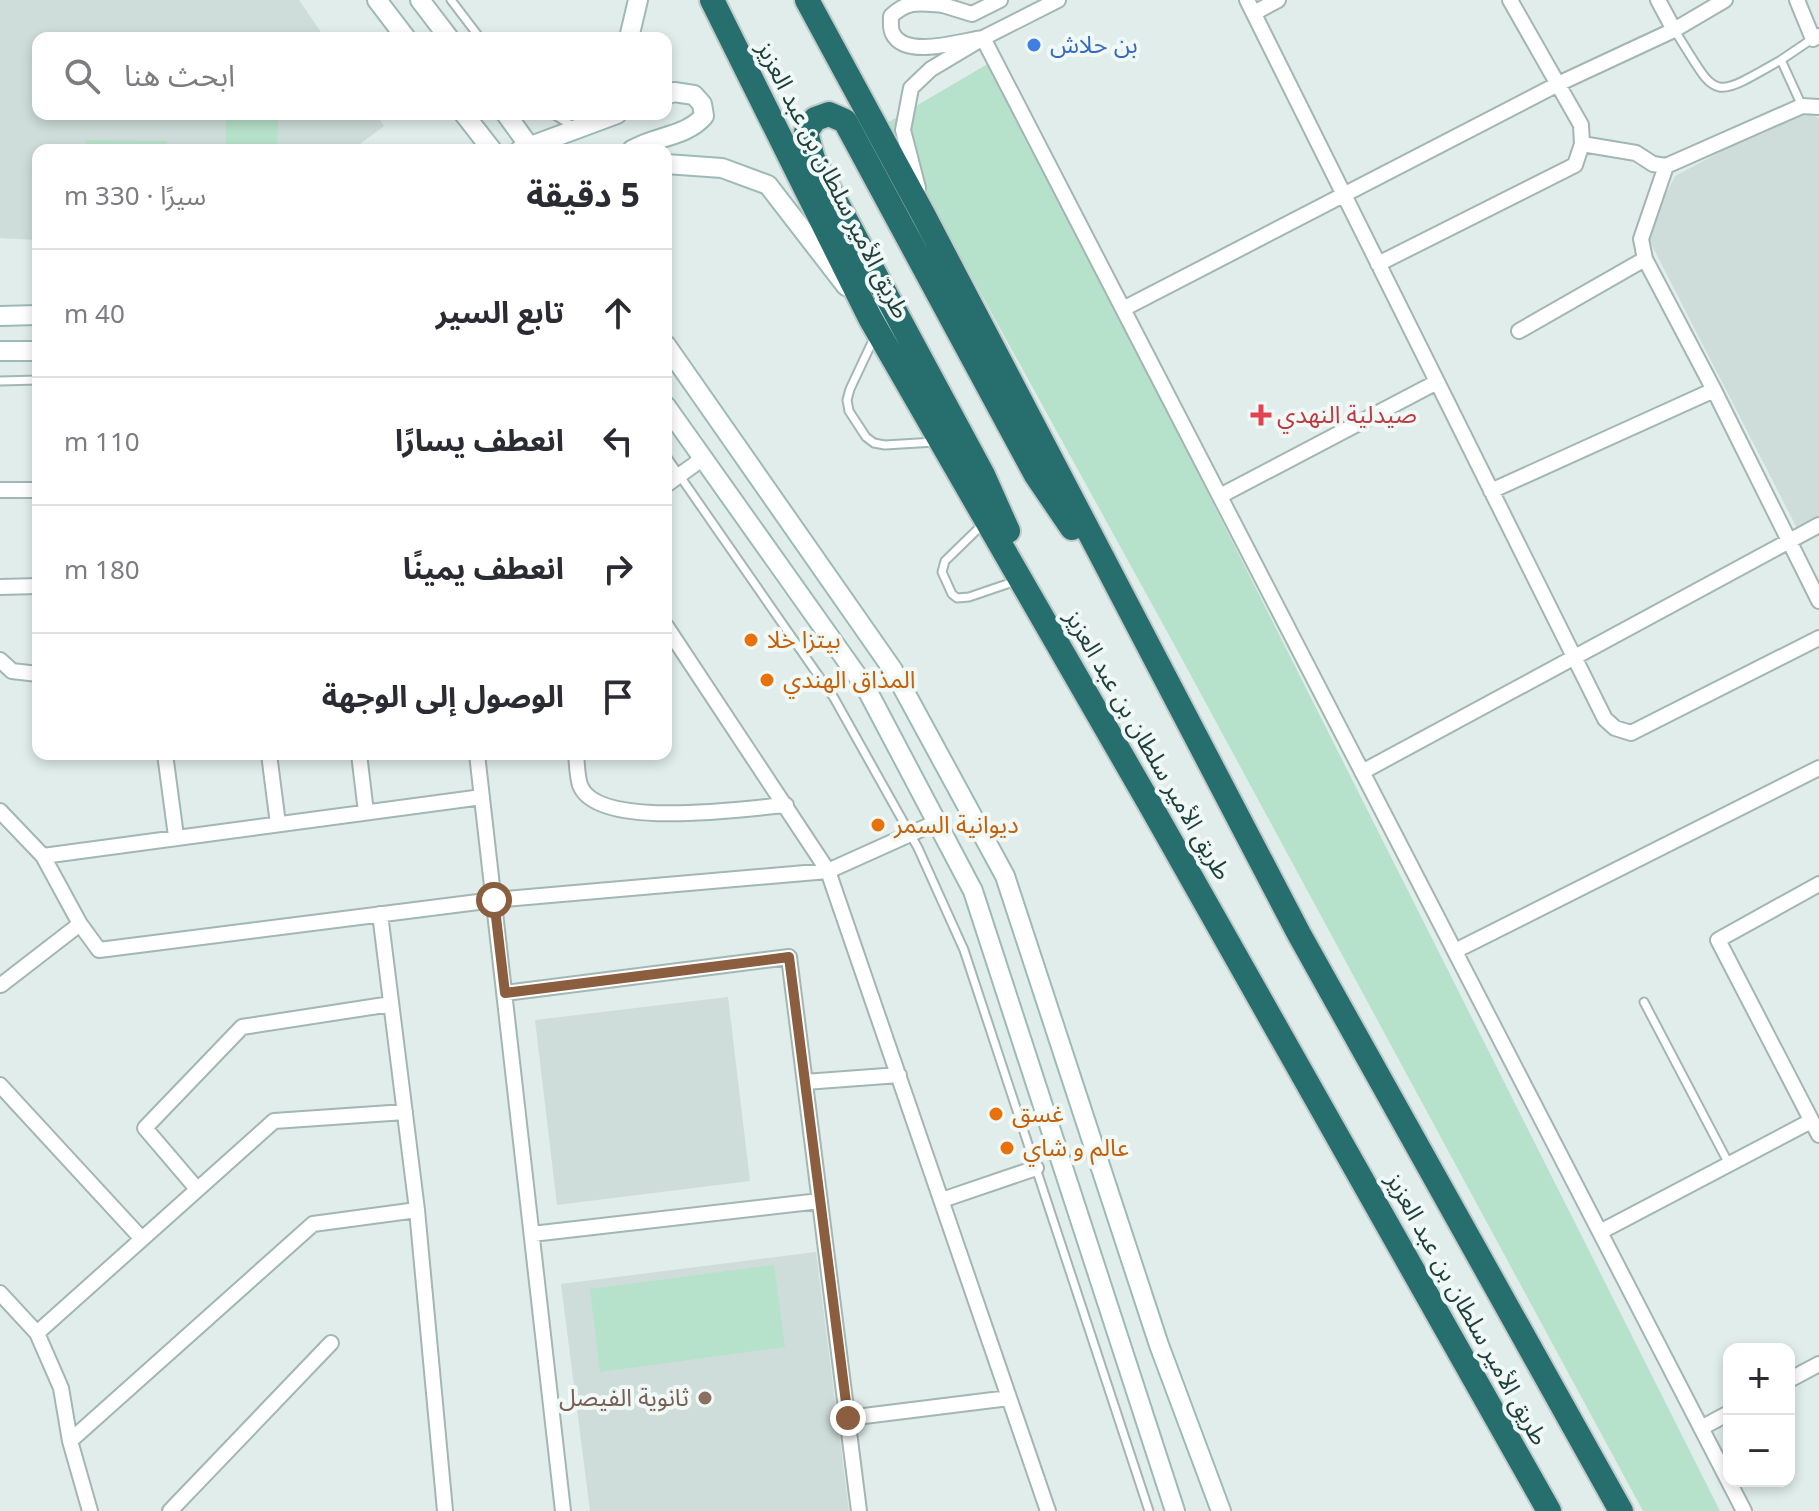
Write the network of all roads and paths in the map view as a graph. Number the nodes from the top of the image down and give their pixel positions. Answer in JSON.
{"nodes":[{"id":1,"x":377,"y":0,"type":"edge"},
{"id":2,"x":420,"y":0,"type":"edge"},
{"id":3,"x":451,"y":0,"type":"edge"},
{"id":4,"x":638,"y":0,"type":"edge"},
{"id":5,"x":712,"y":0,"type":"edge"},
{"id":6,"x":807,"y":0,"type":"edge"},
{"id":7,"x":965,"y":0,"type":"edge"},
{"id":8,"x":1000,"y":0,"type":"edge"},
{"id":9,"x":1058,"y":0,"type":"edge"},
{"id":10,"x":1278,"y":0,"type":"edge"},
{"id":11,"x":1510,"y":0,"type":"edge"},
{"id":12,"x":1658,"y":0,"type":"edge"},
{"id":13,"x":1725,"y":0,"type":"edge"},
{"id":14,"x":1797,"y":0,"type":"edge"},
{"id":15,"x":935,"y":2,"type":"edge"},
{"id":16,"x":1250,"y":6,"type":"edge"},
{"id":17,"x":972,"y":14,"type":"junction"},
{"id":18,"x":1674,"y":30,"type":"junction"},
{"id":19,"x":401,"y":32,"type":"edge"},
{"id":20,"x":444,"y":32,"type":"edge"},
{"id":21,"x":475,"y":32,"type":"edge"},
{"id":22,"x":630,"y":32,"type":"edge"},
{"id":23,"x":1816,"y":37,"type":"edge"},
{"id":24,"x":983,"y":38,"type":"junction"},
{"id":25,"x":1781,"y":60,"type":"junction"},
{"id":26,"x":1558,"y":84,"type":"junction"},
{"id":27,"x":672,"y":93,"type":"edge"},
{"id":28,"x":1802,"y":106,"type":"junction"},
{"id":29,"x":1819,"y":107,"type":"edge"},
{"id":30,"x":469,"y":120,"type":"edge"},
{"id":31,"x":510,"y":120,"type":"edge"},
{"id":32,"x":589,"y":122,"type":"edge"},
{"id":33,"x":487,"y":144,"type":"edge"},
{"id":34,"x":525,"y":144,"type":"edge"},
{"id":35,"x":537,"y":144,"type":"edge"},
{"id":36,"x":641,"y":144,"type":"edge"},
{"id":37,"x":1582,"y":144,"type":"junction"},
{"id":38,"x":1666,"y":166,"type":"junction"},
{"id":39,"x":672,"y":167,"type":"edge"},
{"id":40,"x":1344,"y":197,"type":"junction"},
{"id":41,"x":924,"y":216,"type":"junction"},
{"id":42,"x":1645,"y":259,"type":"junction"},
{"id":43,"x":1378,"y":264,"type":"junction"},
{"id":44,"x":1123,"y":309,"type":"junction"},
{"id":45,"x":32,"y":315,"type":"edge"},
{"id":46,"x":0,"y":316,"type":"edge"},
{"id":47,"x":874,"y":324,"type":"junction"},
{"id":48,"x":1519,"y":331,"type":"dead end"},
{"id":49,"x":0,"y":351,"type":"edge"},
{"id":50,"x":32,"y":351,"type":"edge"},
{"id":51,"x":672,"y":354,"type":"edge"},
{"id":52,"x":32,"y":380,"type":"edge"},
{"id":53,"x":0,"y":381,"type":"edge"},
{"id":54,"x":1437,"y":382,"type":"junction"},
{"id":55,"x":1714,"y":390,"type":"junction"},
{"id":56,"x":672,"y":415,"type":"edge"},
{"id":57,"x":941,"y":442,"type":"junction"},
{"id":58,"x":702,"y":459,"type":"junction"},
{"id":59,"x":672,"y":464,"type":"edge"},
{"id":60,"x":680,"y":475,"type":"junction"},
{"id":61,"x":672,"y":481,"type":"edge"},
{"id":62,"x":0,"y":490,"type":"edge"},
{"id":63,"x":32,"y":490,"type":"edge"},
{"id":64,"x":1491,"y":491,"type":"junction"},
{"id":65,"x":1220,"y":496,"type":"junction"},
{"id":66,"x":987,"y":521,"type":"junction"},
{"id":67,"x":1819,"y":525,"type":"edge"},
{"id":68,"x":1790,"y":541,"type":"junction"},
{"id":69,"x":1020,"y":580,"type":"junction"},
{"id":70,"x":32,"y":586,"type":"edge"},
{"id":71,"x":0,"y":587,"type":"edge"},
{"id":72,"x":1819,"y":601,"type":"edge"},
{"id":73,"x":1139,"y":626,"type":"junction"},
{"id":74,"x":672,"y":635,"type":"edge"},
{"id":75,"x":1819,"y":638,"type":"edge"},
{"id":76,"x":1060,"y":648,"type":"junction"},
{"id":77,"x":1573,"y":657,"type":"junction"},
{"id":78,"x":0,"y":660,"type":"edge"},
{"id":79,"x":32,"y":673,"type":"edge"},
{"id":80,"x":166,"y":760,"type":"edge"},
{"id":81,"x":270,"y":760,"type":"edge"},
{"id":82,"x":360,"y":760,"type":"edge"},
{"id":83,"x":478,"y":760,"type":"edge"},
{"id":84,"x":577,"y":760,"type":"edge"},
{"id":85,"x":1819,"y":768,"type":"edge"},
{"id":86,"x":1362,"y":772,"type":"junction"},
{"id":87,"x":482,"y":797,"type":"junction"},
{"id":88,"x":786,"y":805,"type":"junction"},
{"id":89,"x":0,"y":811,"type":"edge"},
{"id":90,"x":366,"y":812,"type":"junction"},
{"id":91,"x":937,"y":822,"type":"junction"},
{"id":92,"x":278,"y":824,"type":"junction"},
{"id":93,"x":910,"y":835,"type":"junction"},
{"id":94,"x":176,"y":836,"type":"junction"},
{"id":95,"x":43,"y":856,"type":"junction"},
{"id":96,"x":828,"y":871,"type":"junction"},
{"id":97,"x":1819,"y":884,"type":"edge"},
{"id":98,"x":494,"y":900,"type":"junction"},
{"id":99,"x":380,"y":914,"type":"junction"},
{"id":100,"x":80,"y":924,"type":"junction"},
{"id":101,"x":1455,"y":951,"type":"junction"},
{"id":102,"x":0,"y":985,"type":"edge"},
{"id":103,"x":505,"y":993,"type":"junction"},
{"id":104,"x":1644,"y":1002,"type":"dead end"},
{"id":105,"x":391,"y":1004,"type":"junction"},
{"id":106,"x":899,"y":1075,"type":"junction"},
{"id":107,"x":805,"y":1082,"type":"junction"},
{"id":108,"x":0,"y":1085,"type":"edge"},
{"id":109,"x":405,"y":1112,"type":"junction"},
{"id":110,"x":1813,"y":1114,"type":"edge"},
{"id":111,"x":1819,"y":1135,"type":"edge"},
{"id":112,"x":1729,"y":1164,"type":"junction"},
{"id":113,"x":1036,"y":1168,"type":"junction"},
{"id":114,"x":197,"y":1189,"type":"junction"},
{"id":115,"x":942,"y":1200,"type":"junction"},
{"id":116,"x":820,"y":1201,"type":"junction"},
{"id":117,"x":417,"y":1210,"type":"junction"},
{"id":118,"x":1600,"y":1232,"type":"junction"},
{"id":119,"x":532,"y":1234,"type":"junction"},
{"id":120,"x":142,"y":1239,"type":"junction"},
{"id":121,"x":0,"y":1293,"type":"edge"},
{"id":122,"x":37,"y":1333,"type":"junction"},
{"id":123,"x":331,"y":1343,"type":"dead end"},
{"id":124,"x":1819,"y":1364,"type":"edge"},
{"id":125,"x":1795,"y":1377,"type":"edge"},
{"id":126,"x":1009,"y":1398,"type":"junction"},
{"id":127,"x":1725,"y":1415,"type":"edge"},
{"id":128,"x":848,"y":1418,"type":"junction"},
{"id":129,"x":1701,"y":1428,"type":"junction"},
{"id":130,"x":70,"y":1441,"type":"junction"},
{"id":131,"x":90,"y":1511,"type":"edge"},
{"id":132,"x":170,"y":1511,"type":"edge"},
{"id":133,"x":445,"y":1511,"type":"edge"},
{"id":134,"x":563,"y":1511,"type":"edge"},
{"id":135,"x":859,"y":1511,"type":"edge"},
{"id":136,"x":1048,"y":1511,"type":"edge"},
{"id":137,"x":1149,"y":1511,"type":"edge"},
{"id":138,"x":1175,"y":1511,"type":"edge"},
{"id":139,"x":1221,"y":1511,"type":"edge"},
{"id":140,"x":1549,"y":1511,"type":"edge"},
{"id":141,"x":1621,"y":1511,"type":"edge"},
{"id":142,"x":1744,"y":1511,"type":"edge"}],
"edges":[{"from":1,"to":19,"type":"street"},
{"from":2,"to":20,"type":"street"},
{"from":3,"to":21,"type":"lane"},
{"from":4,"to":22,"type":"street"},
{"from":5,"to":47,"type":"highway","name":"طريق الأمير سلطان بن عبد العزيز"},
{"from":6,"to":41,"type":"highway","name":"طريق الأمير سلطان بن عبد العزيز"},
{"from":7,"to":17,"type":"street"},
{"from":8,"to":17,"type":"street"},
{"from":9,"to":24,"type":"street"},
{"from":10,"to":16,"type":"street"},
{"from":11,"to":26,"type":"street"},
{"from":12,"to":18,"type":"street"},
{"from":13,"to":18,"type":"street"},
{"from":14,"to":23,"type":"street"},
{"from":15,"to":17,"type":"street"},
{"from":15,"to":24,"type":"street"},
{"from":16,"to":40,"type":"street"},
{"from":18,"to":25,"type":"lane"},
{"from":18,"to":26,"type":"street"},
{"from":23,"to":25,"type":"lane"},
{"from":24,"to":41,"type":"street"},
{"from":24,"to":44,"type":"street"},
{"from":25,"to":28,"type":"lane"},
{"from":26,"to":37,"type":"street"},
{"from":26,"to":40,"type":"street"},
{"from":27,"to":36,"type":"street"},
{"from":28,"to":29,"type":"street"},
{"from":28,"to":38,"type":"street"},
{"from":30,"to":33,"type":"street"},
{"from":31,"to":34,"type":"street"},
{"from":32,"to":35,"type":"street"},
{"from":37,"to":38,"type":"street"},
{"from":37,"to":43,"type":"street"},
{"from":38,"to":42,"type":"street"},
{"from":39,"to":47,"type":"street"},
{"from":40,"to":43,"type":"street"},
{"from":40,"to":44,"type":"street"},
{"from":41,"to":73,"type":"highway","name":"طريق الأمير سلطان بن عبد العزيز"},
{"from":42,"to":48,"type":"street"},
{"from":42,"to":55,"type":"street"},
{"from":43,"to":54,"type":"street"},
{"from":44,"to":65,"type":"street"},
{"from":45,"to":46,"type":"street"},
{"from":47,"to":57,"type":"highway","name":"طريق الأمير سلطان بن عبد العزيز"},
{"from":47,"to":57,"type":"lane"},
{"from":49,"to":50,"type":"street"},
{"from":51,"to":139,"type":"street"},
{"from":52,"to":53,"type":"lane"},
{"from":54,"to":64,"type":"street"},
{"from":54,"to":65,"type":"street"},
{"from":55,"to":64,"type":"street"},
{"from":55,"to":68,"type":"street"},
{"from":56,"to":58,"type":"street"},
{"from":57,"to":66,"type":"highway","name":"طريق الأمير سلطان بن عبد العزيز"},
{"from":58,"to":60,"type":"street"},
{"from":58,"to":91,"type":"street"},
{"from":59,"to":60,"type":"lane"},
{"from":60,"to":61,"type":"street"},
{"from":60,"to":93,"type":"lane"},
{"from":62,"to":63,"type":"street"},
{"from":64,"to":77,"type":"street"},
{"from":65,"to":86,"type":"street"},
{"from":66,"to":69,"type":"highway","name":"طريق الأمير سلطان بن عبد العزيز"},
{"from":66,"to":69,"type":"lane"},
{"from":67,"to":68,"type":"street"},
{"from":68,"to":72,"type":"street"},
{"from":68,"to":77,"type":"street"},
{"from":69,"to":76,"type":"highway","name":"طريق الأمير سلطان بن عبد العزيز"},
{"from":70,"to":71,"type":"street"},
{"from":73,"to":76,"type":"highway"},
{"from":73,"to":141,"type":"highway","name":"طريق الأمير سلطان بن عبد العزيز"},
{"from":74,"to":88,"type":"street"},
{"from":75,"to":77,"type":"street"},
{"from":76,"to":140,"type":"highway","name":"طريق الأمير سلطان بن عبد العزيز"},
{"from":77,"to":86,"type":"street"},
{"from":78,"to":79,"type":"street"},
{"from":80,"to":94,"type":"street"},
{"from":81,"to":92,"type":"street"},
{"from":82,"to":90,"type":"street"},
{"from":83,"to":87,"type":"street"},
{"from":84,"to":88,"type":"street"},
{"from":85,"to":101,"type":"street"},
{"from":86,"to":101,"type":"street"},
{"from":87,"to":90,"type":"street"},
{"from":87,"to":98,"type":"street"},
{"from":88,"to":96,"type":"street"},
{"from":89,"to":95,"type":"street"},
{"from":90,"to":92,"type":"street"},
{"from":91,"to":93,"type":"street"},
{"from":91,"to":138,"type":"street"},
{"from":92,"to":94,"type":"street"},
{"from":93,"to":96,"type":"street"},
{"from":93,"to":113,"type":"lane"},
{"from":94,"to":95,"type":"street"},
{"from":95,"to":100,"type":"street"},
{"from":96,"to":98,"type":"street"},
{"from":96,"to":106,"type":"street"},
{"from":97,"to":110,"type":"street"},
{"from":98,"to":99,"type":"street"},
{"from":98,"to":103,"type":"street"},
{"from":99,"to":100,"type":"street"},
{"from":99,"to":105,"type":"street"},
{"from":100,"to":102,"type":"street"},
{"from":101,"to":118,"type":"street"},
{"from":103,"to":107,"type":"street"},
{"from":103,"to":119,"type":"street"},
{"from":104,"to":112,"type":"lane"},
{"from":105,"to":109,"type":"street"},
{"from":105,"to":114,"type":"street"},
{"from":106,"to":107,"type":"street"},
{"from":106,"to":115,"type":"street"},
{"from":107,"to":116,"type":"street"},
{"from":108,"to":120,"type":"street"},
{"from":109,"to":114,"type":"street"},
{"from":109,"to":117,"type":"street"},
{"from":110,"to":111,"type":"street"},
{"from":110,"to":112,"type":"street"},
{"from":112,"to":118,"type":"street"},
{"from":113,"to":115,"type":"street"},
{"from":113,"to":137,"type":"lane"},
{"from":114,"to":120,"type":"street"},
{"from":115,"to":126,"type":"street"},
{"from":116,"to":119,"type":"street"},
{"from":116,"to":128,"type":"street"},
{"from":117,"to":130,"type":"street"},
{"from":117,"to":133,"type":"street"},
{"from":118,"to":129,"type":"street"},
{"from":119,"to":134,"type":"street"},
{"from":120,"to":122,"type":"street"},
{"from":121,"to":122,"type":"street"},
{"from":122,"to":130,"type":"street"},
{"from":123,"to":132,"type":"street"},
{"from":124,"to":125,"type":"street"},
{"from":126,"to":128,"type":"street"},
{"from":126,"to":136,"type":"street"},
{"from":127,"to":129,"type":"street"},
{"from":128,"to":135,"type":"street"},
{"from":129,"to":142,"type":"street"},
{"from":130,"to":131,"type":"street"}]}
